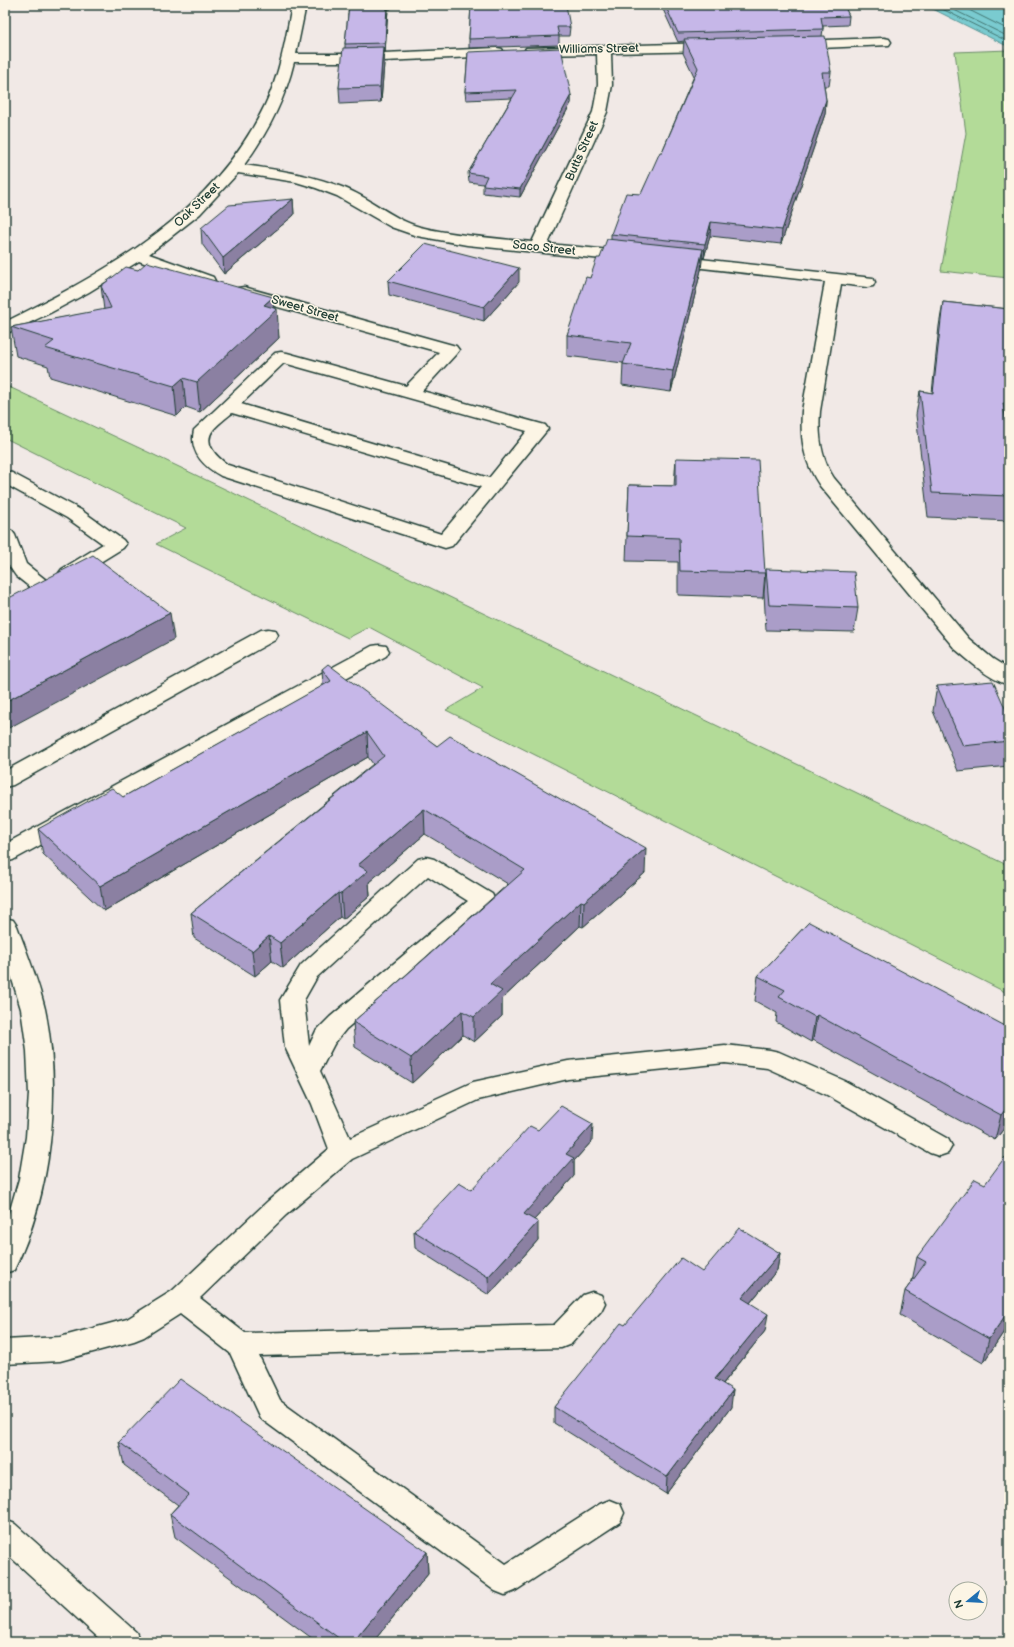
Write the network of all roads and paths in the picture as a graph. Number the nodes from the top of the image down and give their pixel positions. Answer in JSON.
{"nodes":[{"id":1,"x":299,"y":5,"type":"edge"},
{"id":2,"x":884,"y":42,"type":"dead end"},
{"id":3,"x":782,"y":45,"type":"edge"},
{"id":4,"x":727,"y":46,"type":"edge"},
{"id":5,"x":604,"y":49,"type":"junction"},
{"id":6,"x":289,"y":58,"type":"junction"},
{"id":7,"x":234,"y":168,"type":"junction"},
{"id":8,"x":538,"y":247,"type":"junction"},
{"id":9,"x":139,"y":256,"type":"junction"},
{"id":10,"x":834,"y":278,"type":"junction"},
{"id":11,"x":866,"y":282,"type":"dead end"},
{"id":12,"x":5,"y":329,"type":"edge"},
{"id":13,"x":410,"y":393,"type":"junction"},
{"id":14,"x":229,"y":406,"type":"junction"},
{"id":15,"x":5,"y":477,"type":"edge"},
{"id":16,"x":493,"y":485,"type":"junction"},
{"id":17,"x":5,"y":535,"type":"edge"},
{"id":18,"x":44,"y":588,"type":"junction"},
{"id":19,"x":5,"y":615,"type":"edge"},
{"id":20,"x":268,"y":635,"type":"dead end"},
{"id":21,"x":379,"y":651,"type":"dead end"},
{"id":22,"x":1009,"y":678,"type":"edge"},
{"id":23,"x":5,"y":780,"type":"edge"},
{"id":24,"x":5,"y":854,"type":"edge"},
{"id":25,"x":5,"y":926,"type":"edge"},
{"id":26,"x":308,"y":1071,"type":"junction"},
{"id":27,"x":939,"y":1146,"type":"dead end"},
{"id":28,"x":343,"y":1152,"type":"junction"},
{"id":29,"x":5,"y":1262,"type":"edge"},
{"id":30,"x":181,"y":1300,"type":"junction"},
{"id":31,"x":592,"y":1303,"type":"dead end"},
{"id":32,"x":240,"y":1346,"type":"junction"},
{"id":33,"x":5,"y":1352,"type":"edge"},
{"id":34,"x":610,"y":1513,"type":"dead end"},
{"id":35,"x":5,"y":1533,"type":"edge"},
{"id":36,"x":125,"y":1642,"type":"edge"}],
"edges":[{"from":1,"to":6,"type":"street","name":"Oak Street"},
{"from":2,"to":3,"type":"street"},
{"from":4,"to":5,"type":"street","name":"Williams Street"},
{"from":5,"to":6,"type":"street","name":"Williams Street"},
{"from":5,"to":8,"type":"street","name":"Butts Street"},
{"from":6,"to":7,"type":"street","name":"Oak Street"},
{"from":7,"to":8,"type":"street","name":"Saco Street"},
{"from":7,"to":9,"type":"street","name":"Oak Street"},
{"from":8,"to":10,"type":"street","name":"Saco Street"},
{"from":9,"to":12,"type":"street","name":"Oak Street"},
{"from":9,"to":13,"type":"street","name":"Sweet Street"},
{"from":10,"to":11,"type":"street","name":"Saco Street"},
{"from":10,"to":22,"type":"street"},
{"from":13,"to":14,"type":"street"},
{"from":13,"to":16,"type":"street"},
{"from":14,"to":16,"type":"street"},
{"from":14,"to":16,"type":"street"},
{"from":15,"to":18,"type":"street"},
{"from":17,"to":18,"type":"street"},
{"from":18,"to":19,"type":"street"},
{"from":20,"to":23,"type":"street"},
{"from":21,"to":24,"type":"street"},
{"from":25,"to":29,"type":"street"},
{"from":26,"to":26,"type":"street"},
{"from":26,"to":28,"type":"street"},
{"from":27,"to":28,"type":"street"},
{"from":28,"to":30,"type":"street"},
{"from":30,"to":32,"type":"street"},
{"from":30,"to":33,"type":"street"},
{"from":31,"to":32,"type":"street"},
{"from":32,"to":34,"type":"street"},
{"from":35,"to":36,"type":"street"}]}
